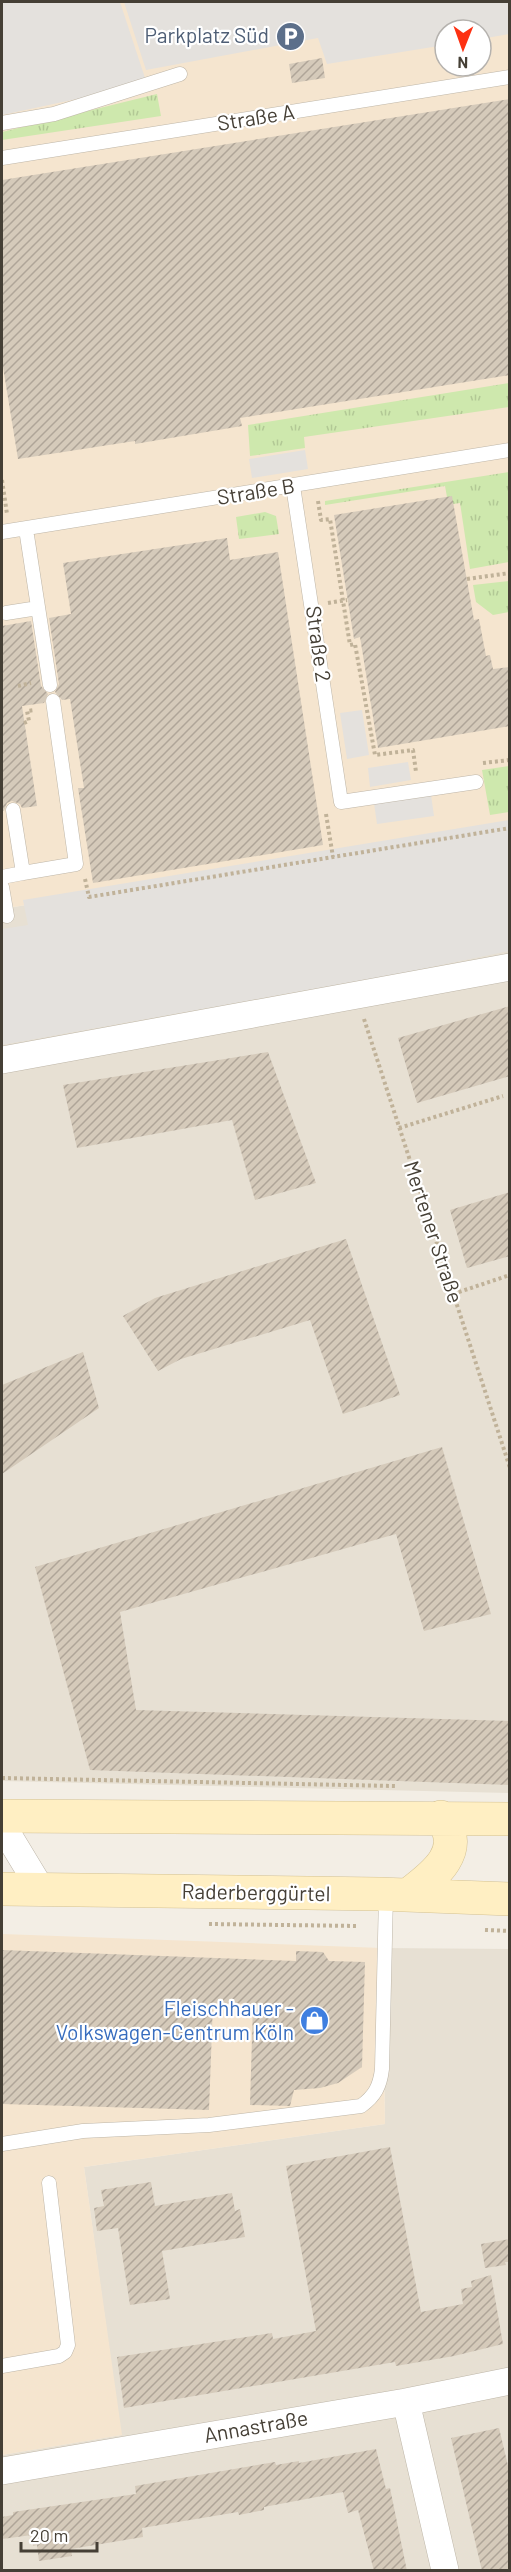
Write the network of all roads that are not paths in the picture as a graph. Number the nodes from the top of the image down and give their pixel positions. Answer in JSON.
{"nodes":[{"id":1,"x":180,"y":74,"type":"dead end"},
{"id":2,"x":510,"y":77,"type":"edge"},
{"id":3,"x":2,"y":123,"type":"edge"},
{"id":4,"x":2,"y":158,"type":"edge"},
{"id":5,"x":510,"y":450,"type":"edge"},
{"id":6,"x":293,"y":486,"type":"junction"},
{"id":7,"x":26,"y":529,"type":"junction"},
{"id":8,"x":2,"y":532,"type":"edge"},
{"id":9,"x":38,"y":608,"type":"junction"},
{"id":10,"x":6,"y":613,"type":"dead end"},
{"id":11,"x":50,"y":685,"type":"dead end"},
{"id":12,"x":53,"y":701,"type":"dead end"},
{"id":13,"x":476,"y":783,"type":"dead end"},
{"id":14,"x":13,"y":810,"type":"dead end"},
{"id":15,"x":22,"y":873,"type":"junction"},
{"id":16,"x":2,"y":877,"type":"edge"},
{"id":17,"x":2,"y":887,"type":"edge"},
{"id":18,"x":7,"y":916,"type":"dead end"},
{"id":19,"x":510,"y":967,"type":"edge"},
{"id":20,"x":2,"y":1060,"type":"edge"},
{"id":21,"x":2,"y":1816,"type":"edge"},
{"id":22,"x":441,"y":1817,"type":"junction"},
{"id":23,"x":510,"y":1819,"type":"edge"},
{"id":24,"x":2,"y":1825,"type":"edge"},
{"id":25,"x":2,"y":1889,"type":"edge"},
{"id":26,"x":42,"y":1891,"type":"junction"},
{"id":27,"x":397,"y":1895,"type":"junction"},
{"id":28,"x":510,"y":1899,"type":"edge"},
{"id":29,"x":2,"y":2144,"type":"edge"},
{"id":30,"x":48,"y":2183,"type":"dead end"},
{"id":31,"x":2,"y":2366,"type":"edge"},
{"id":32,"x":510,"y":2381,"type":"edge"},
{"id":33,"x":406,"y":2402,"type":"junction"},
{"id":34,"x":2,"y":2471,"type":"edge"},
{"id":35,"x":445,"y":2571,"type":"edge"}],
"edges":[{"from":1,"to":3,"type":"lane"},
{"from":2,"to":4,"type":"lane","name":"Straße A"},
{"from":5,"to":6,"type":"lane","name":"Straße B"},
{"from":6,"to":7,"type":"lane","name":"Straße B"},
{"from":6,"to":13,"type":"lane","name":"Straße 2"},
{"from":7,"to":8,"type":"lane","name":"Straße B"},
{"from":7,"to":9,"type":"lane"},
{"from":9,"to":10,"type":"lane"},
{"from":9,"to":11,"type":"lane"},
{"from":12,"to":15,"type":"lane"},
{"from":14,"to":15,"type":"lane"},
{"from":15,"to":16,"type":"lane"},
{"from":17,"to":18,"type":"lane"},
{"from":19,"to":20,"type":"street"},
{"from":21,"to":22,"type":"main road"},
{"from":22,"to":23,"type":"main road"},
{"from":22,"to":27,"type":"main road"},
{"from":24,"to":26,"type":"street"},
{"from":25,"to":26,"type":"main road","name":"Raderberggürtel"},
{"from":26,"to":27,"type":"main road","name":"Raderberggürtel"},
{"from":27,"to":28,"type":"main road","name":"Raderberggürtel"},
{"from":27,"to":29,"type":"lane"},
{"from":30,"to":31,"type":"lane"},
{"from":32,"to":33,"type":"street","name":"Annastraße"},
{"from":33,"to":34,"type":"street","name":"Annastraße"},
{"from":33,"to":35,"type":"street"}]}
